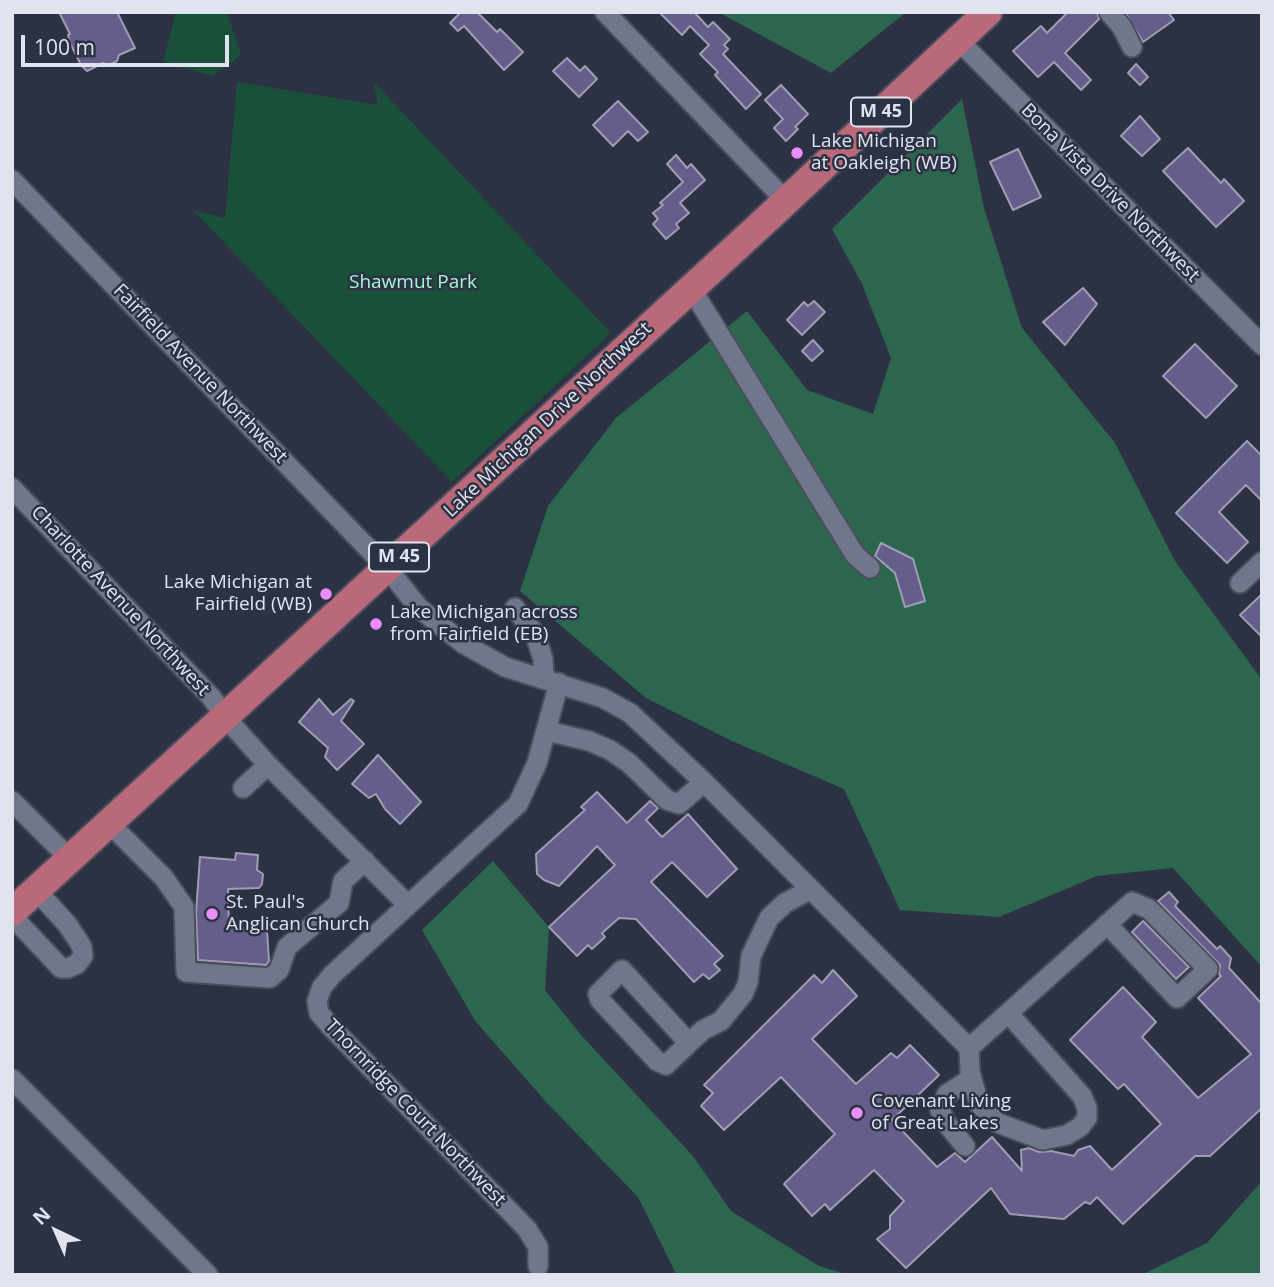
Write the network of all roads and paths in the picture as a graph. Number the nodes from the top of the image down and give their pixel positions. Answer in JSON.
{"nodes":[{"id":1,"x":605,"y":12,"type":"edge"},
{"id":2,"x":988,"y":12,"type":"edge"},
{"id":3,"x":1109,"y":12,"type":"edge"},
{"id":4,"x":958,"y":40,"type":"junction"},
{"id":5,"x":1132,"y":47,"type":"dead end"},
{"id":6,"x":12,"y":180,"type":"edge"},
{"id":7,"x":786,"y":201,"type":"junction"},
{"id":8,"x":691,"y":288,"type":"junction"},
{"id":9,"x":1262,"y":345,"type":"edge"},
{"id":10,"x":12,"y":488,"type":"edge"},
{"id":11,"x":1262,"y":562,"type":"edge"},
{"id":12,"x":387,"y":568,"type":"junction"},
{"id":13,"x":870,"y":568,"type":"dead end"},
{"id":14,"x":1240,"y":583,"type":"dead end"},
{"id":15,"x":514,"y":608,"type":"dead end"},
{"id":16,"x":551,"y":681,"type":"junction"},
{"id":17,"x":225,"y":717,"type":"junction"},
{"id":18,"x":547,"y":731,"type":"junction"},
{"id":19,"x":268,"y":765,"type":"junction"},
{"id":20,"x":704,"y":782,"type":"junction"},
{"id":21,"x":243,"y":788,"type":"dead end"},
{"id":22,"x":12,"y":801,"type":"edge"},
{"id":23,"x":109,"y":823,"type":"junction"},
{"id":24,"x":70,"y":859,"type":"junction"},
{"id":25,"x":365,"y":861,"type":"junction"},
{"id":26,"x":811,"y":889,"type":"junction"},
{"id":27,"x":36,"y":890,"type":"junction"},
{"id":28,"x":408,"y":905,"type":"junction"},
{"id":29,"x":12,"y":914,"type":"edge"},
{"id":30,"x":1107,"y":925,"type":"junction"},
{"id":31,"x":1008,"y":1013,"type":"junction"},
{"id":32,"x":689,"y":1044,"type":"junction"},
{"id":33,"x":969,"y":1048,"type":"junction"},
{"id":34,"x":972,"y":1078,"type":"junction"},
{"id":35,"x":12,"y":1079,"type":"edge"},
{"id":36,"x":965,"y":1146,"type":"dead end"},
{"id":37,"x":537,"y":1266,"type":"dead end"},
{"id":38,"x":208,"y":1275,"type":"edge"}],
"edges":[{"from":1,"to":7,"type":"street"},
{"from":2,"to":4,"type":"highway","name":"Lake Michigan Drive Northwest","number":"M 45"},
{"from":3,"to":5,"type":"street"},
{"from":4,"to":7,"type":"highway","name":"Lake Michigan Drive Northwest","number":"M 45"},
{"from":4,"to":9,"type":"street","name":"Bona Vista Drive Northwest"},
{"from":6,"to":12,"type":"street","name":"Fairfield Avenue Northwest"},
{"from":7,"to":8,"type":"highway","name":"Lake Michigan Drive Northwest","number":"M 45"},
{"from":8,"to":12,"type":"highway","name":"Lake Michigan Drive Northwest","number":"M 45"},
{"from":8,"to":13,"type":"street"},
{"from":10,"to":17,"type":"street","name":"Charlotte Avenue Northwest"},
{"from":11,"to":14,"type":"street"},
{"from":12,"to":16,"type":"street","name":"Fairfield Avenue Northwest"},
{"from":12,"to":17,"type":"highway","name":"Lake Michigan Drive Northwest","number":"M 45"},
{"from":15,"to":16,"type":"street"},
{"from":16,"to":18,"type":"street"},
{"from":16,"to":20,"type":"street","name":"Fairfield Avenue Northwest"},
{"from":17,"to":19,"type":"street","name":"Charlotte Avenue Northwest"},
{"from":17,"to":23,"type":"highway","name":"Lake Michigan Drive Northwest","number":"M 45"},
{"from":18,"to":20,"type":"street"},
{"from":18,"to":28,"type":"street"},
{"from":19,"to":21,"type":"street"},
{"from":19,"to":25,"type":"street","name":"Charlotte Avenue Northwest"},
{"from":20,"to":26,"type":"street","name":"Fairfield Avenue Northwest"},
{"from":22,"to":24,"type":"street"},
{"from":23,"to":24,"type":"highway","name":"Lake Michigan Drive Northwest","number":"M 45"},
{"from":23,"to":25,"type":"street"},
{"from":24,"to":27,"type":"highway","name":"Lake Michigan Drive Northwest","number":"M 45"},
{"from":25,"to":28,"type":"street","name":"Charlotte Avenue Northwest"},
{"from":26,"to":32,"type":"street"},
{"from":26,"to":33,"type":"street","name":"Fairfield Avenue Northwest"},
{"from":27,"to":29,"type":"highway","name":"Lake Michigan Drive Northwest","number":"M 45"},
{"from":27,"to":29,"type":"street"},
{"from":28,"to":37,"type":"street","name":"Thornridge Court Northwest"},
{"from":30,"to":30,"type":"street"},
{"from":30,"to":31,"type":"street"},
{"from":31,"to":33,"type":"street"},
{"from":31,"to":34,"type":"street"},
{"from":32,"to":32,"type":"street"},
{"from":33,"to":34,"type":"street"},
{"from":34,"to":36,"type":"street"},
{"from":35,"to":38,"type":"street"}]}
